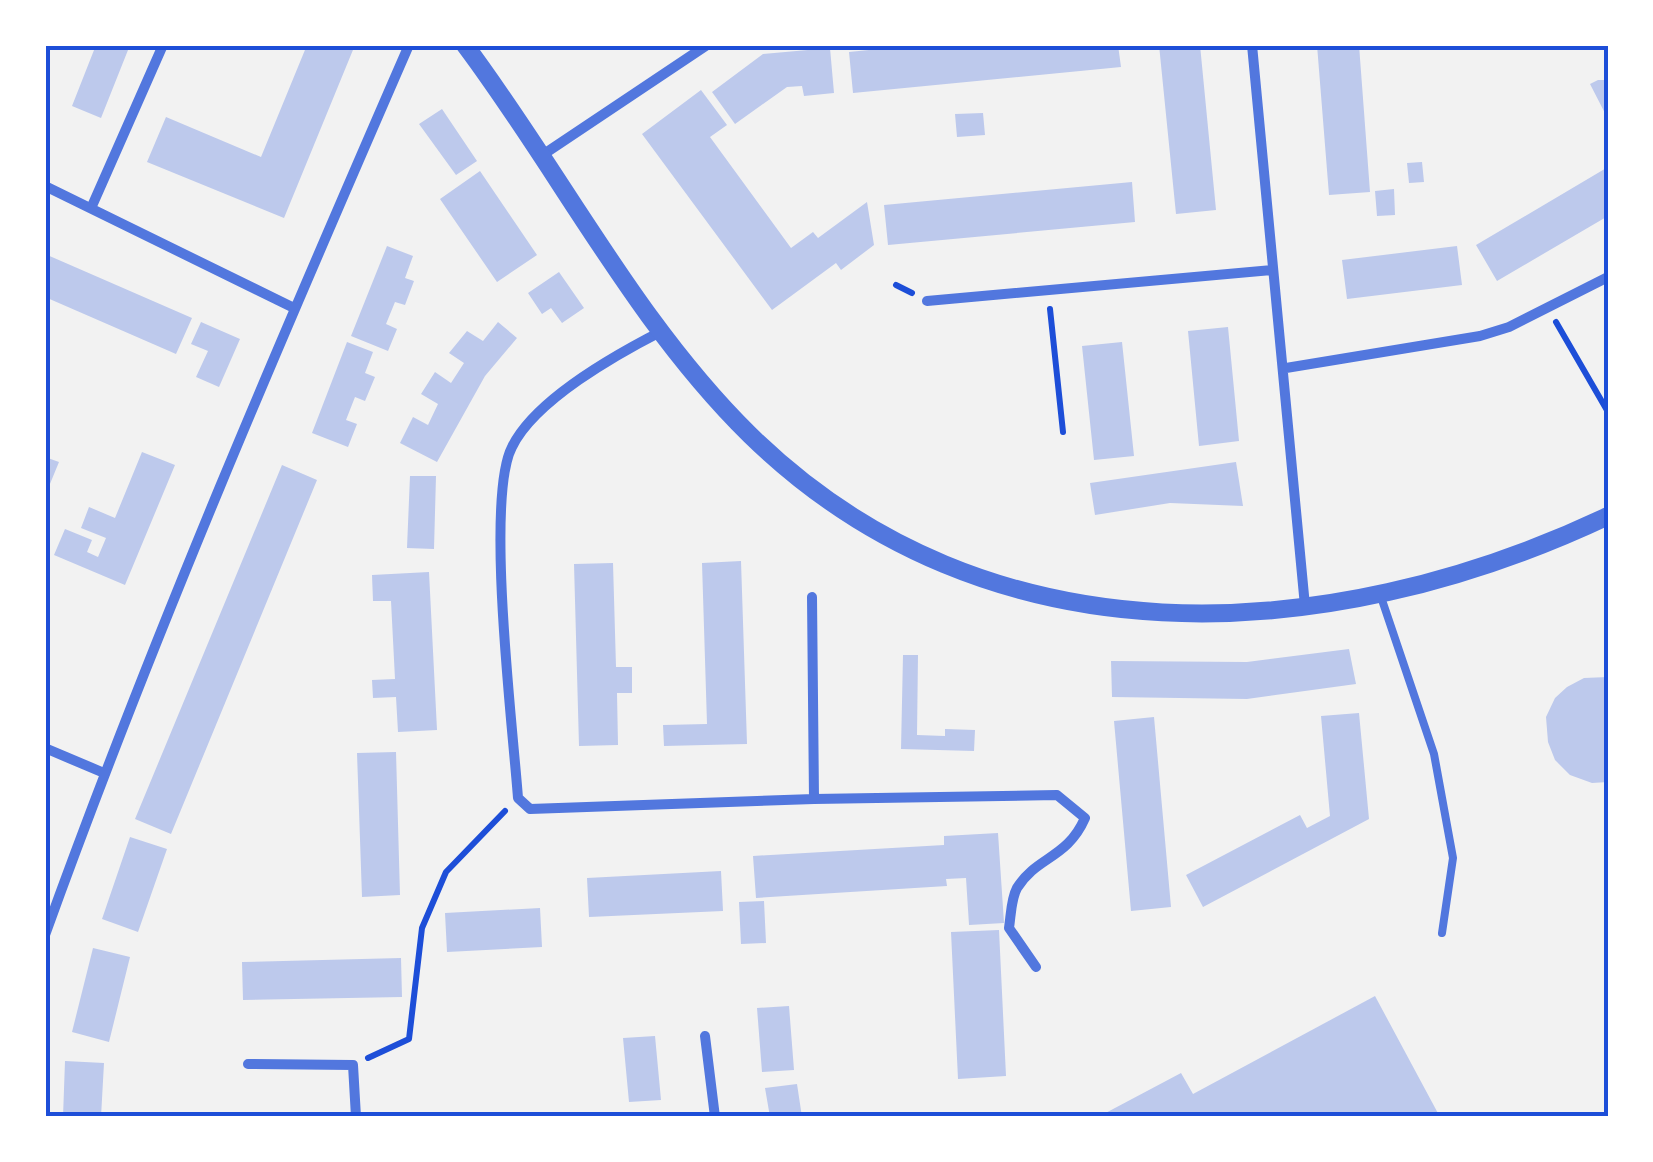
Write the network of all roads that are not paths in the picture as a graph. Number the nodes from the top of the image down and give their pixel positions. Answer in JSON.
{"nodes":[{"id":1,"x":163,"y":45,"type":"edge"},
{"id":2,"x":409,"y":45,"type":"edge"},
{"id":3,"x":465,"y":45,"type":"edge"},
{"id":4,"x":707,"y":45,"type":"edge"},
{"id":5,"x":1252,"y":45,"type":"edge"},
{"id":6,"x":540,"y":156,"type":"junction"},
{"id":7,"x":45,"y":186,"type":"edge"},
{"id":8,"x":92,"y":206,"type":"junction"},
{"id":9,"x":1273,"y":270,"type":"junction"},
{"id":10,"x":1608,"y":277,"type":"edge"},
{"id":11,"x":927,"y":301,"type":"dead end"},
{"id":12,"x":294,"y":308,"type":"junction"},
{"id":13,"x":663,"y":330,"type":"junction"},
{"id":14,"x":1286,"y":368,"type":"junction"},
{"id":15,"x":1608,"y":516,"type":"edge"},
{"id":16,"x":1380,"y":594,"type":"junction"},
{"id":17,"x":812,"y":596,"type":"dead end"},
{"id":18,"x":1305,"y":607,"type":"junction"},
{"id":19,"x":45,"y":748,"type":"edge"},
{"id":20,"x":104,"y":773,"type":"junction"},
{"id":21,"x":814,"y":798,"type":"junction"},
{"id":22,"x":1442,"y":934,"type":"dead end"},
{"id":23,"x":45,"y":935,"type":"edge"},
{"id":24,"x":1036,"y":967,"type":"dead end"},
{"id":25,"x":704,"y":1036,"type":"dead end"},
{"id":26,"x":248,"y":1064,"type":"dead end"},
{"id":27,"x":356,"y":1117,"type":"edge"},
{"id":28,"x":715,"y":1117,"type":"edge"}],
"edges":[{"from":1,"to":8,"type":"street"},
{"from":2,"to":12,"type":"street"},
{"from":3,"to":6,"type":"street"},
{"from":4,"to":6,"type":"street"},
{"from":5,"to":9,"type":"street"},
{"from":6,"to":13,"type":"street"},
{"from":7,"to":8,"type":"street"},
{"from":8,"to":12,"type":"street"},
{"from":9,"to":11,"type":"street"},
{"from":9,"to":14,"type":"street"},
{"from":10,"to":14,"type":"street"},
{"from":12,"to":20,"type":"street"},
{"from":13,"to":18,"type":"street"},
{"from":13,"to":21,"type":"street"},
{"from":14,"to":18,"type":"street"},
{"from":15,"to":16,"type":"street"},
{"from":16,"to":18,"type":"street"},
{"from":16,"to":22,"type":"lane"},
{"from":17,"to":21,"type":"street"},
{"from":19,"to":20,"type":"street"},
{"from":20,"to":23,"type":"street"},
{"from":21,"to":24,"type":"street"},
{"from":25,"to":28,"type":"street"},
{"from":26,"to":27,"type":"street"}]}
